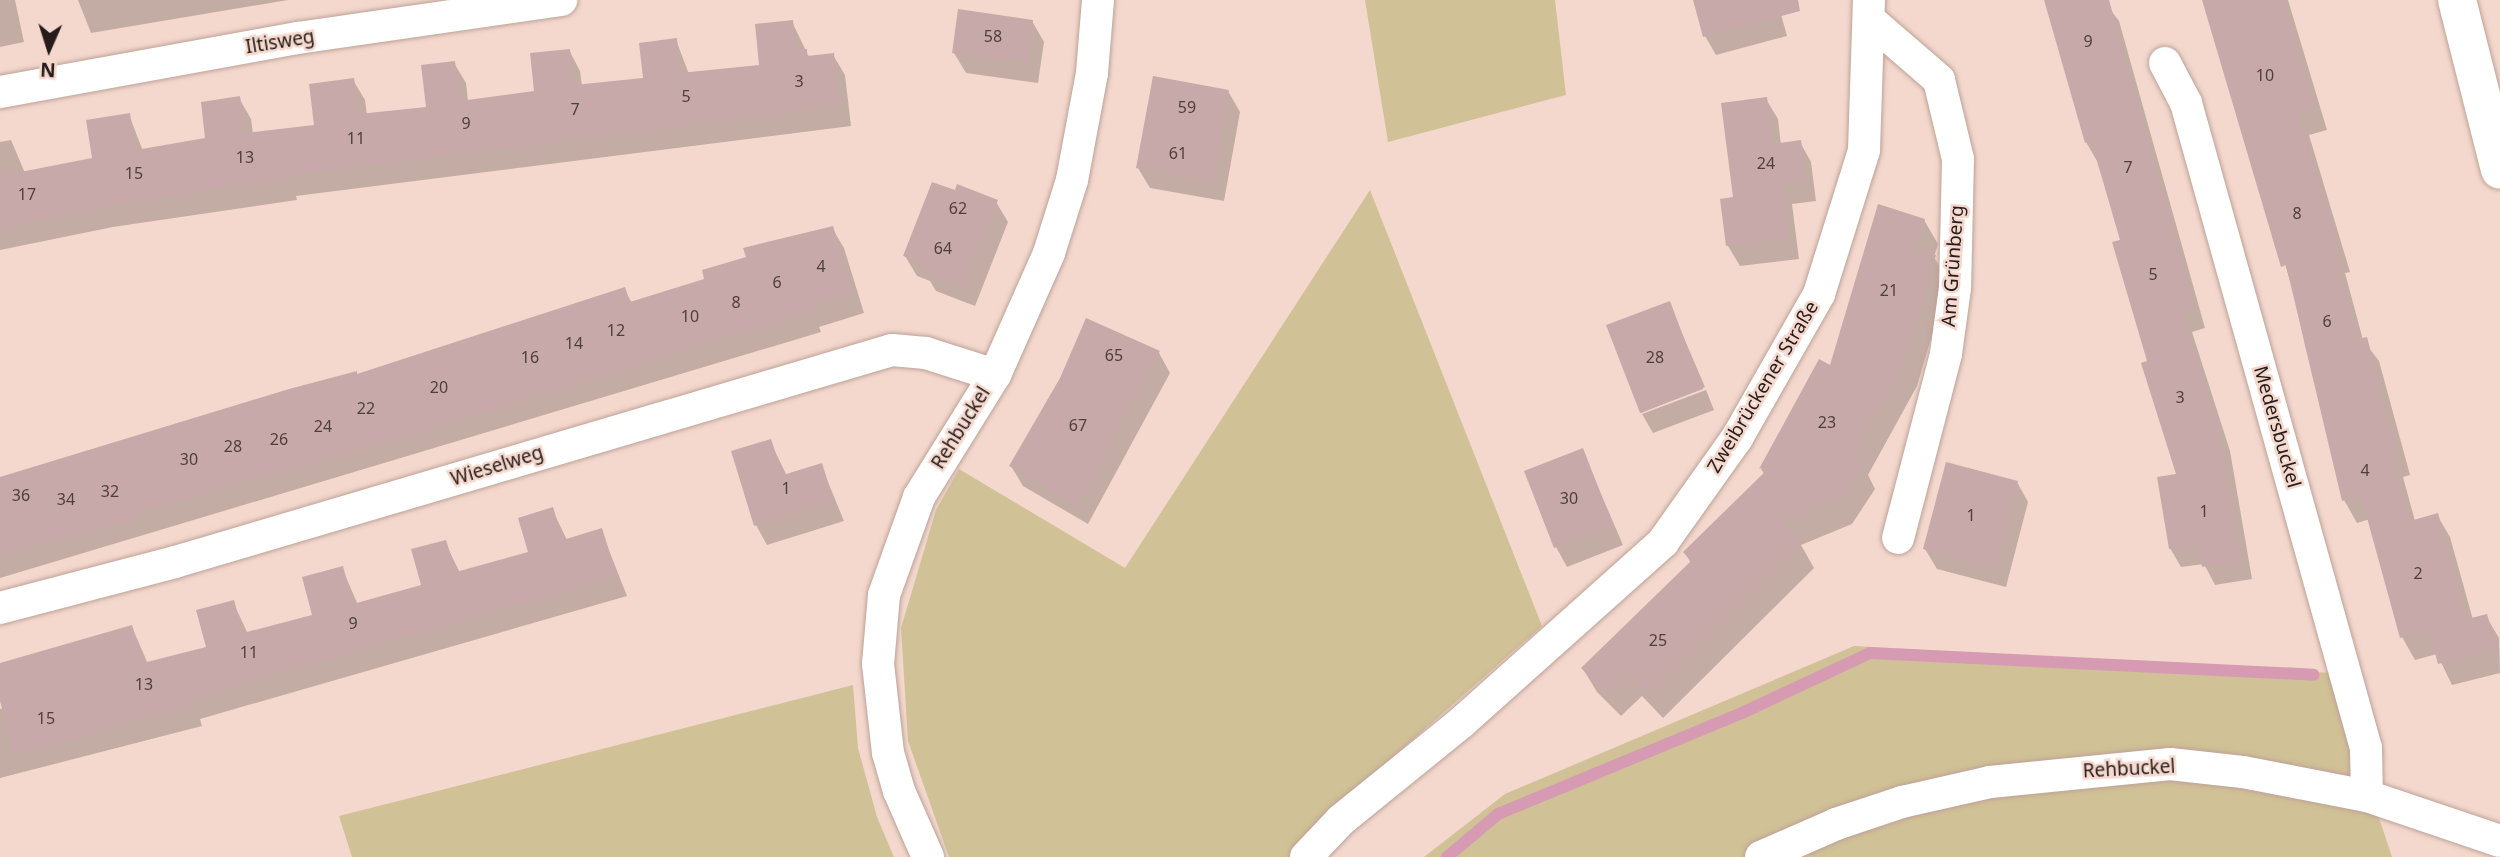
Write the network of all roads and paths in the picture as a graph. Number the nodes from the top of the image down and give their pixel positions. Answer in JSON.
{"nodes":[{"id":1,"x":561,"y":0,"type":"edge"},
{"id":2,"x":1098,"y":0,"type":"edge"},
{"id":3,"x":2457,"y":0,"type":"edge"},
{"id":4,"x":1870,"y":10,"type":"edge"},
{"id":5,"x":2165,"y":64,"type":"dead end"},
{"id":6,"x":0,"y":92,"type":"edge"},
{"id":7,"x":2500,"y":170,"type":"edge"},
{"id":8,"x":995,"y":375,"type":"junction"},
{"id":9,"x":1898,"y":538,"type":"dead end"},
{"id":10,"x":0,"y":608,"type":"edge"},
{"id":11,"x":2367,"y":796,"type":"junction"},
{"id":12,"x":2500,"y":841,"type":"edge"},
{"id":13,"x":928,"y":857,"type":"edge"},
{"id":14,"x":1306,"y":857,"type":"edge"},
{"id":15,"x":1761,"y":857,"type":"edge"}],
"edges":[{"from":1,"to":6,"type":"street","name":"Iltisweg"},
{"from":2,"to":8,"type":"street","name":"Rehbuckel"},
{"from":3,"to":7,"type":"street"},
{"from":4,"to":9,"type":"street","name":"Am Grünberg"},
{"from":4,"to":14,"type":"street","name":"Zweibrückener Straße"},
{"from":5,"to":11,"type":"street","name":"Medersbuckel"},
{"from":8,"to":10,"type":"street","name":"Wieselweg"},
{"from":8,"to":13,"type":"street","name":"Rehbuckel"},
{"from":11,"to":12,"type":"street","name":"Rehbuckel"},
{"from":11,"to":15,"type":"street","name":"Rehbuckel"}]}
